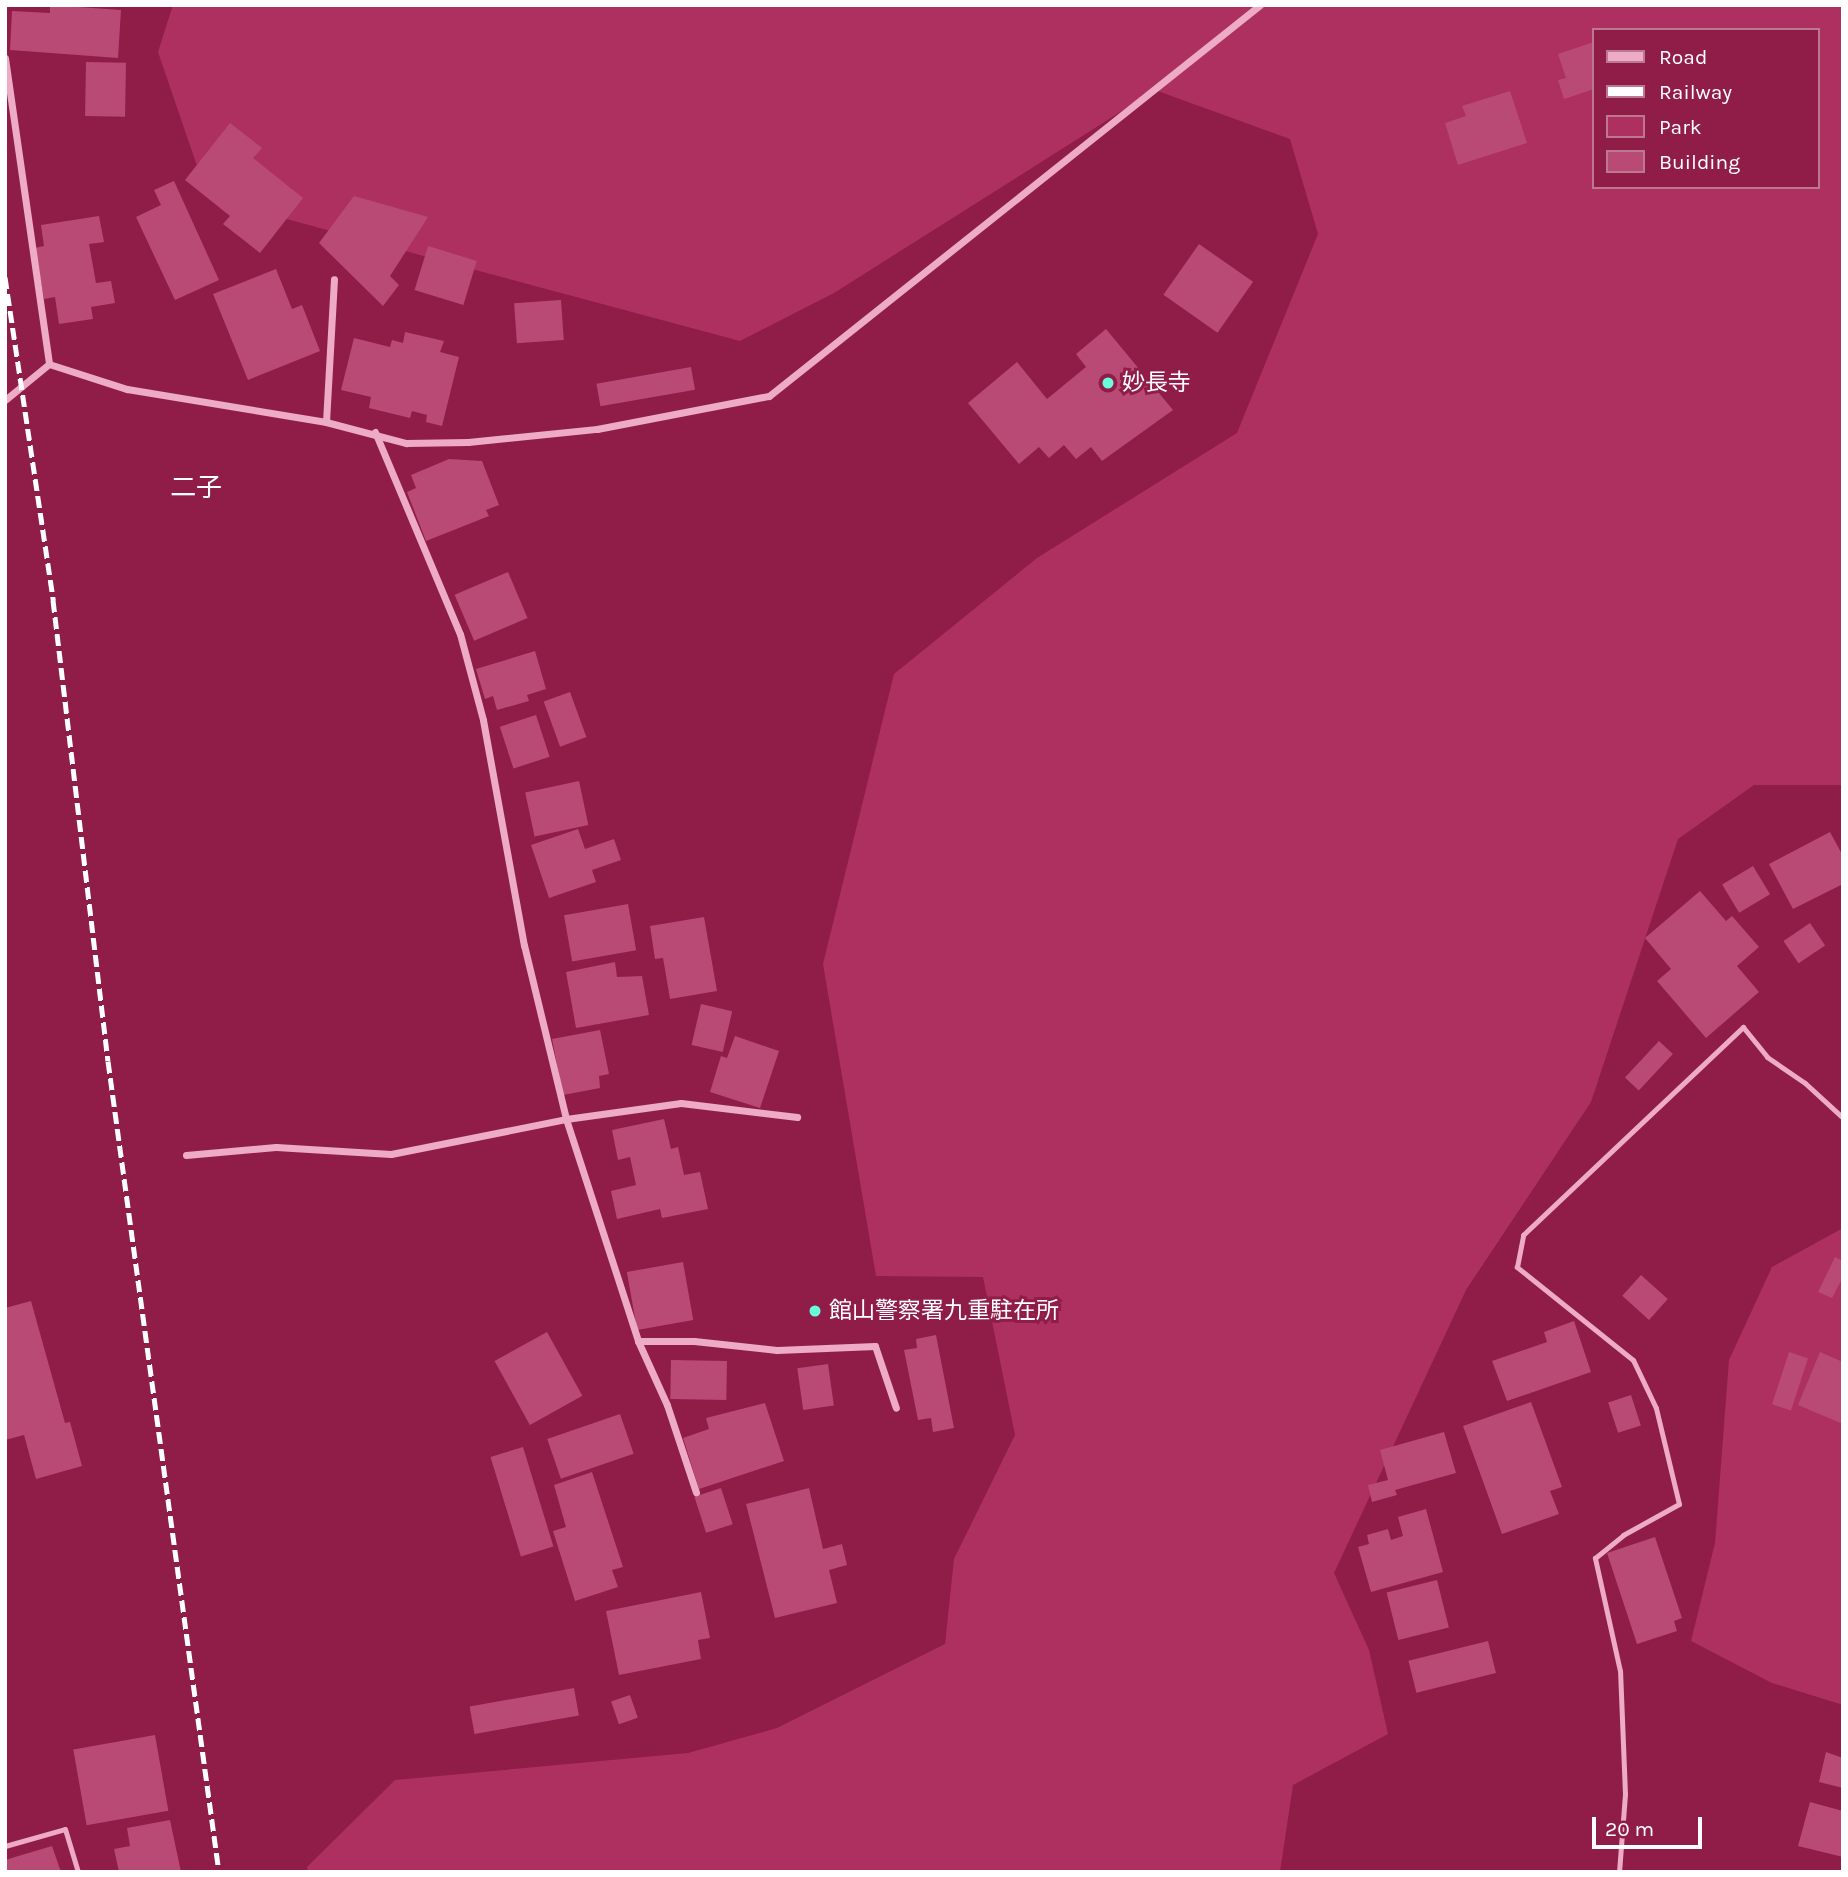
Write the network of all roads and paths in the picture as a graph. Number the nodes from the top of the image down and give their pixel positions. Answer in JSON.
{"nodes":[{"id":1,"x":1260,"y":5,"type":"edge"},
{"id":2,"x":5,"y":58,"type":"edge"},
{"id":3,"x":334,"y":279,"type":"dead end"},
{"id":4,"x":49,"y":364,"type":"junction"},
{"id":5,"x":5,"y":400,"type":"edge"},
{"id":6,"x":326,"y":422,"type":"junction"},
{"id":7,"x":375,"y":432,"type":"junction"},
{"id":8,"x":796,"y":1117,"type":"dead end"},
{"id":9,"x":1843,"y":1118,"type":"edge"},
{"id":10,"x":566,"y":1119,"type":"junction"},
{"id":11,"x":186,"y":1155,"type":"dead end"},
{"id":12,"x":638,"y":1341,"type":"junction"},
{"id":13,"x":896,"y":1408,"type":"dead end"},
{"id":14,"x":696,"y":1492,"type":"dead end"},
{"id":15,"x":5,"y":1846,"type":"edge"},
{"id":16,"x":78,"y":1872,"type":"edge"},
{"id":17,"x":1619,"y":1872,"type":"edge"}],
"edges":[{"from":1,"to":7,"type":"street"},
{"from":2,"to":4,"type":"street"},
{"from":3,"to":6,"type":"street"},
{"from":4,"to":5,"type":"street"},
{"from":4,"to":6,"type":"street"},
{"from":6,"to":7,"type":"street"},
{"from":7,"to":10,"type":"street"},
{"from":8,"to":10,"type":"street"},
{"from":9,"to":17,"type":"lane"},
{"from":10,"to":11,"type":"street"},
{"from":10,"to":12,"type":"street"},
{"from":12,"to":13,"type":"street"},
{"from":12,"to":14,"type":"street"},
{"from":15,"to":16,"type":"lane"}]}
